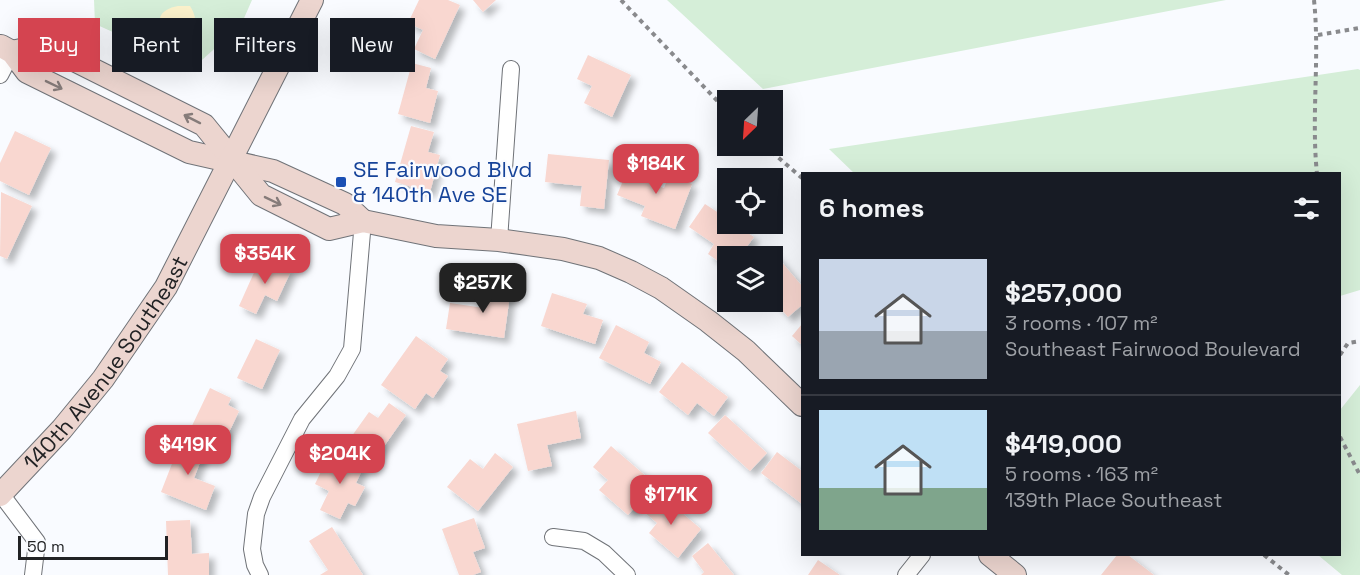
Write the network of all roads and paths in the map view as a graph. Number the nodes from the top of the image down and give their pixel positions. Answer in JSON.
{"nodes":[{"id":1,"x":312,"y":0,"type":"edge"},
{"id":2,"x":621,"y":0,"type":"edge"},
{"id":3,"x":1314,"y":0,"type":"edge"},
{"id":4,"x":1360,"y":28,"type":"edge"},
{"id":5,"x":1318,"y":35,"type":"junction"},
{"id":6,"x":6,"y":48,"type":"edge"},
{"id":7,"x":511,"y":69,"type":"dead end"},
{"id":8,"x":0,"y":75,"type":"edge"},
{"id":9,"x":717,"y":100,"type":"edge"},
{"id":10,"x":777,"y":156,"type":"edge"},
{"id":11,"x":231,"y":161,"type":"junction"},
{"id":12,"x":1317,"y":172,"type":"edge"},
{"id":13,"x":801,"y":177,"type":"edge"},
{"id":14,"x":363,"y":221,"type":"junction"},
{"id":15,"x":499,"y":240,"type":"junction"},
{"id":16,"x":1360,"y":341,"type":"edge"},
{"id":17,"x":1341,"y":354,"type":"edge"},
{"id":18,"x":801,"y":404,"type":"edge"},
{"id":19,"x":1341,"y":439,"type":"edge"},
{"id":20,"x":1360,"y":475,"type":"edge"},
{"id":21,"x":0,"y":495,"type":"edge"},
{"id":22,"x":553,"y":537,"type":"dead end"},
{"id":23,"x":921,"y":556,"type":"edge"},
{"id":24,"x":991,"y":556,"type":"edge"},
{"id":25,"x":1265,"y":556,"type":"edge"},
{"id":26,"x":258,"y":570,"type":"edge"},
{"id":27,"x":33,"y":575,"type":"edge"},
{"id":28,"x":627,"y":575,"type":"edge"},
{"id":29,"x":906,"y":575,"type":"edge"},
{"id":30,"x":1015,"y":575,"type":"edge"},
{"id":31,"x":1289,"y":575,"type":"edge"}],
"edges":[{"from":1,"to":11,"type":"street","name":"140th Avenue Southeast"},
{"from":2,"to":9,"type":"path"},
{"from":3,"to":5,"type":"path"},
{"from":4,"to":5,"type":"path"},
{"from":5,"to":12,"type":"path"},
{"from":6,"to":8,"type":"street"},
{"from":6,"to":11,"type":"street","one_way":true},
{"from":11,"to":6,"type":"street","one_way":true},
{"from":7,"to":15,"type":"street"},
{"from":10,"to":13,"type":"path"},
{"from":11,"to":14,"type":"street"},
{"from":11,"to":21,"type":"street","name":"140th Avenue Southeast"},
{"from":14,"to":15,"type":"street"},
{"from":14,"to":26,"type":"street"},
{"from":15,"to":18,"type":"street"},
{"from":16,"to":17,"type":"path"},
{"from":19,"to":20,"type":"path"},
{"from":21,"to":27,"type":"street","name":"140th Avenue Southeast"},
{"from":22,"to":28,"type":"street"},
{"from":23,"to":29,"type":"street"},
{"from":24,"to":30,"type":"street"},
{"from":25,"to":31,"type":"path"}]}
